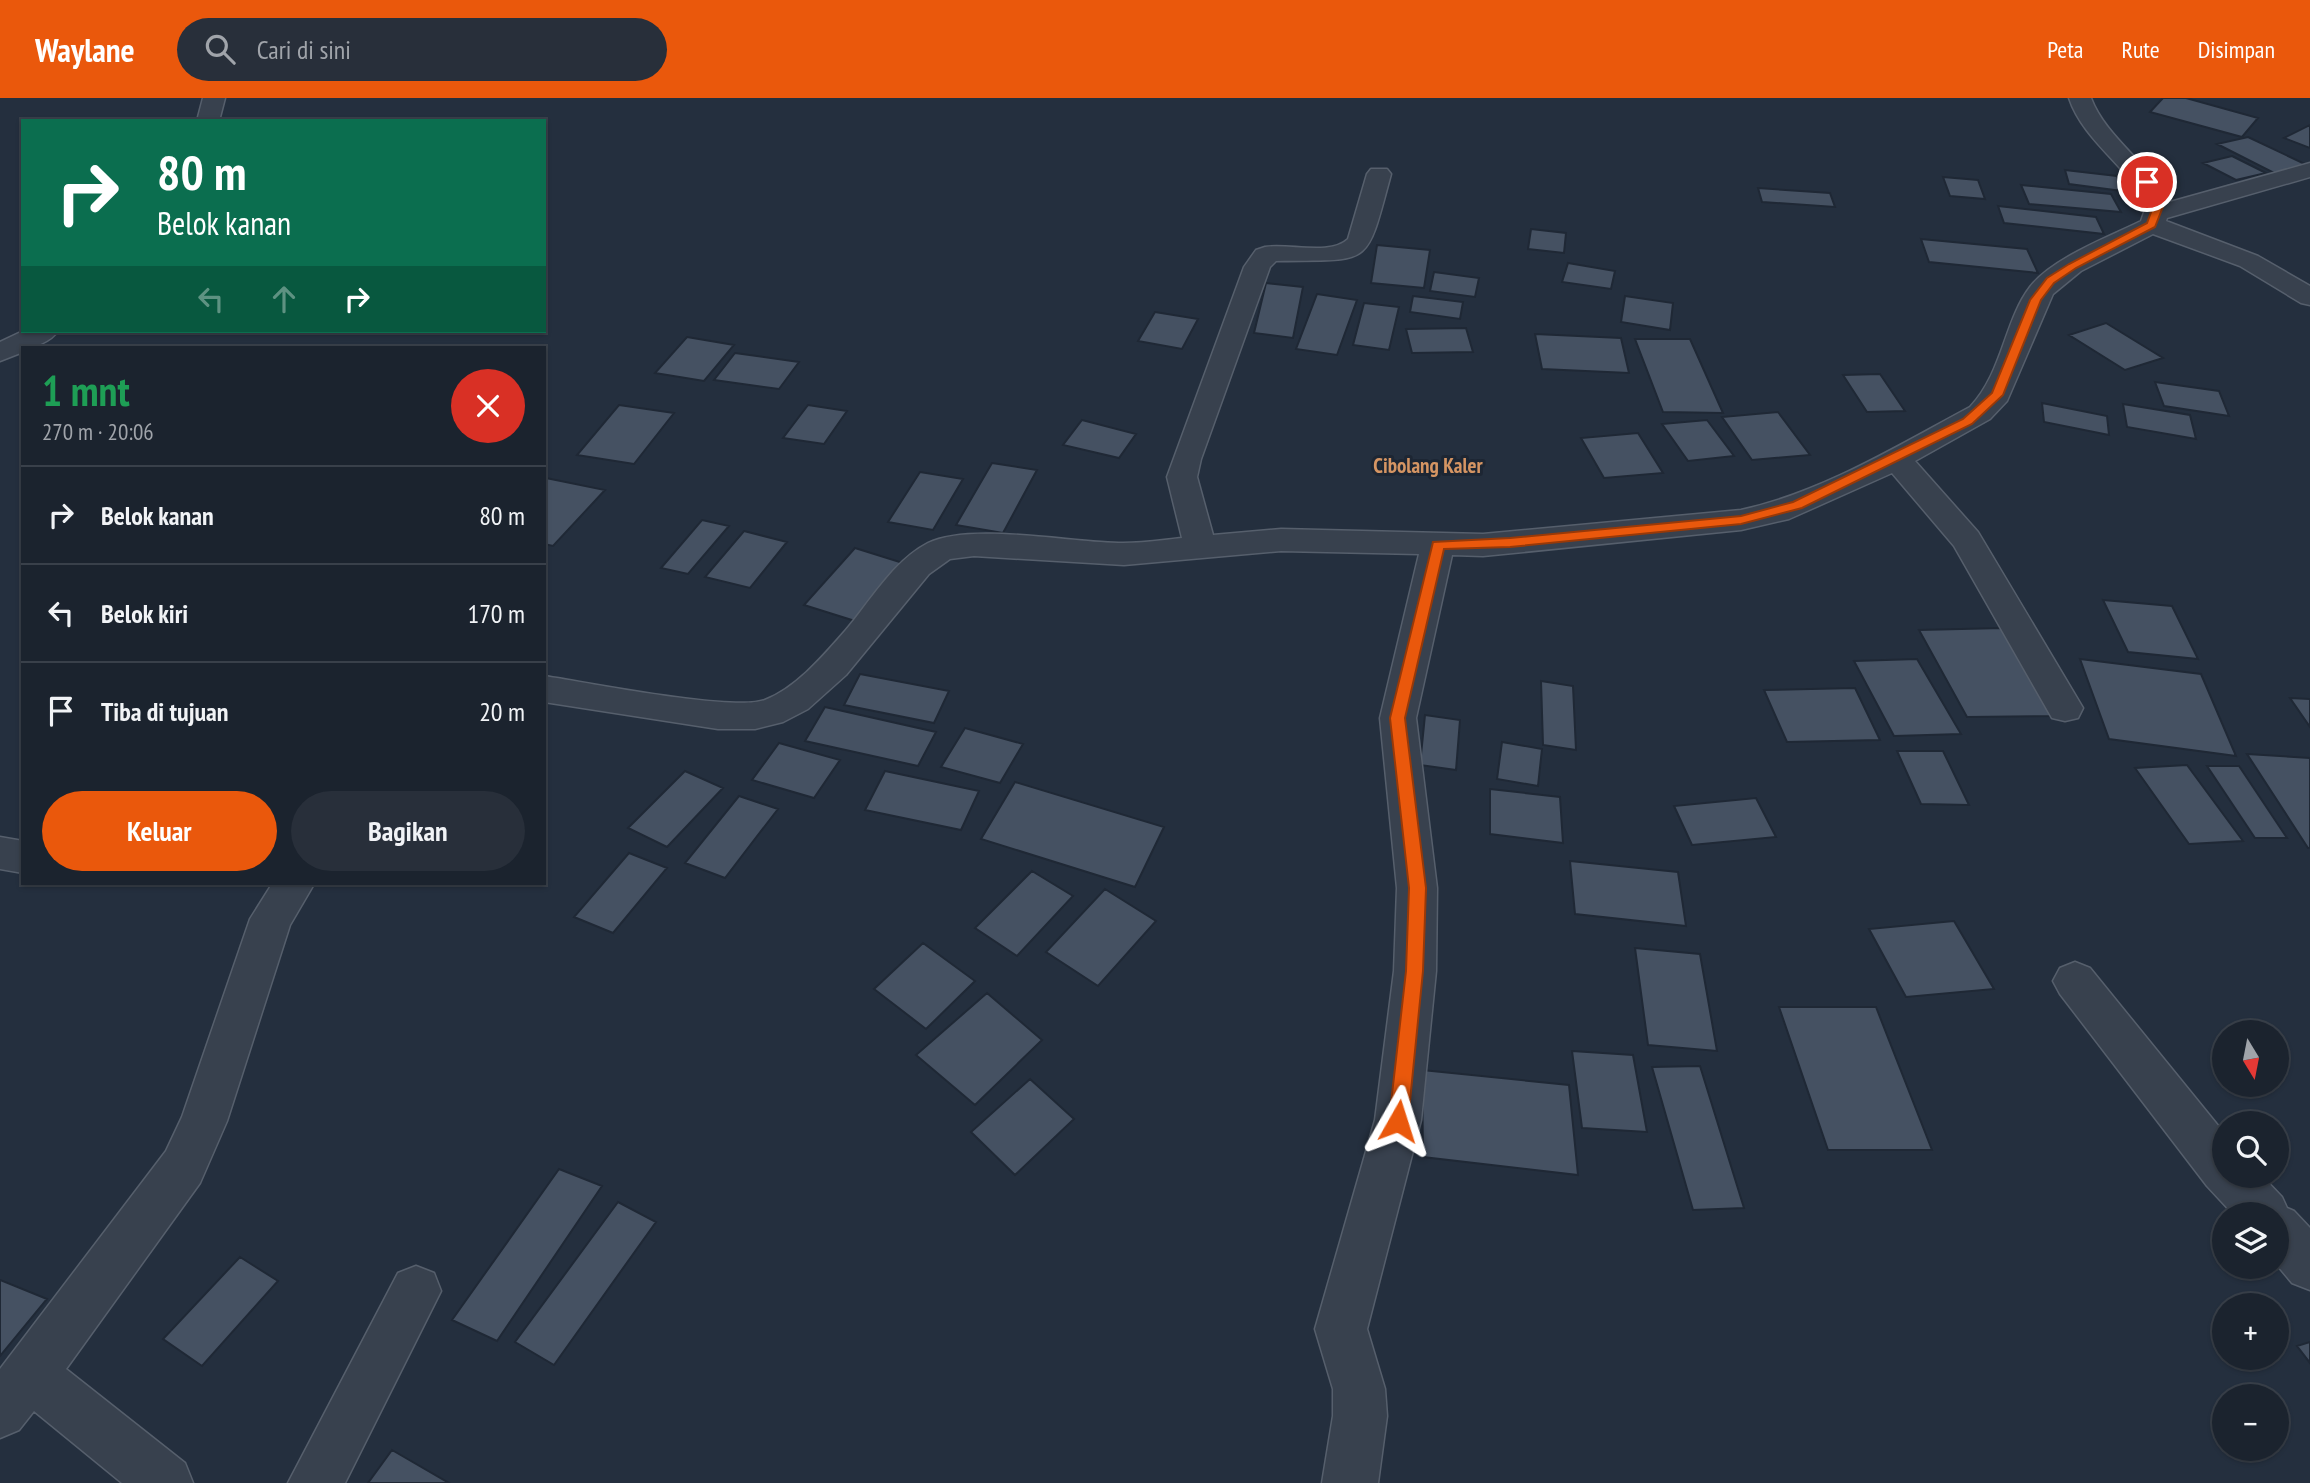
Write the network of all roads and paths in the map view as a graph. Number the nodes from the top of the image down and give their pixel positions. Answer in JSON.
{"nodes":[{"id":1,"x":214,"y":98,"type":"edge"},
{"id":2,"x":2080,"y":98,"type":"edge"},
{"id":3,"x":209,"y":119,"type":"edge"},
{"id":4,"x":2310,"y":170,"type":"edge"},
{"id":5,"x":1379,"y":174,"type":"dead end"},
{"id":6,"x":2155,"y":219,"type":"junction"},
{"id":7,"x":2310,"y":297,"type":"edge"},
{"id":8,"x":40,"y":333,"type":"edge"},
{"id":9,"x":0,"y":353,"type":"edge"},
{"id":10,"x":1896,"y":459,"type":"junction"},
{"id":11,"x":1438,"y":545,"type":"junction"},
{"id":12,"x":1200,"y":547,"type":"junction"},
{"id":13,"x":546,"y":690,"type":"edge"},
{"id":14,"x":2065,"y":708,"type":"dead end"},
{"id":15,"x":0,"y":853,"type":"edge"},
{"id":16,"x":21,"y":857,"type":"edge"},
{"id":17,"x":293,"y":885,"type":"edge"},
{"id":18,"x":2075,"y":982,"type":"dead end"},
{"id":19,"x":2212,"y":1155,"type":"edge"},
{"id":20,"x":2241,"y":1188,"type":"edge"},
{"id":21,"x":2253,"y":1202,"type":"edge"},
{"id":22,"x":2289,"y":1241,"type":"edge"},
{"id":23,"x":2310,"y":1265,"type":"edge"},
{"id":24,"x":416,"y":1291,"type":"dead end"},
{"id":25,"x":15,"y":1392,"type":"edge"},
{"id":26,"x":165,"y":1483,"type":"edge"},
{"id":27,"x":316,"y":1483,"type":"edge"},
{"id":28,"x":1350,"y":1483,"type":"edge"}],
"edges":[{"from":1,"to":3,"type":"street"},
{"from":2,"to":6,"type":"street"},
{"from":4,"to":6,"type":"street"},
{"from":5,"to":12,"type":"street"},
{"from":6,"to":7,"type":"street"},
{"from":6,"to":10,"type":"street"},
{"from":8,"to":9,"type":"street"},
{"from":10,"to":11,"type":"street"},
{"from":10,"to":14,"type":"street"},
{"from":11,"to":12,"type":"street"},
{"from":11,"to":28,"type":"street"},
{"from":12,"to":13,"type":"street"},
{"from":15,"to":16,"type":"street"},
{"from":17,"to":25,"type":"street"},
{"from":18,"to":19,"type":"street"},
{"from":20,"to":21,"type":"street"},
{"from":22,"to":23,"type":"street"},
{"from":24,"to":27,"type":"street"},
{"from":25,"to":26,"type":"street"}]}
